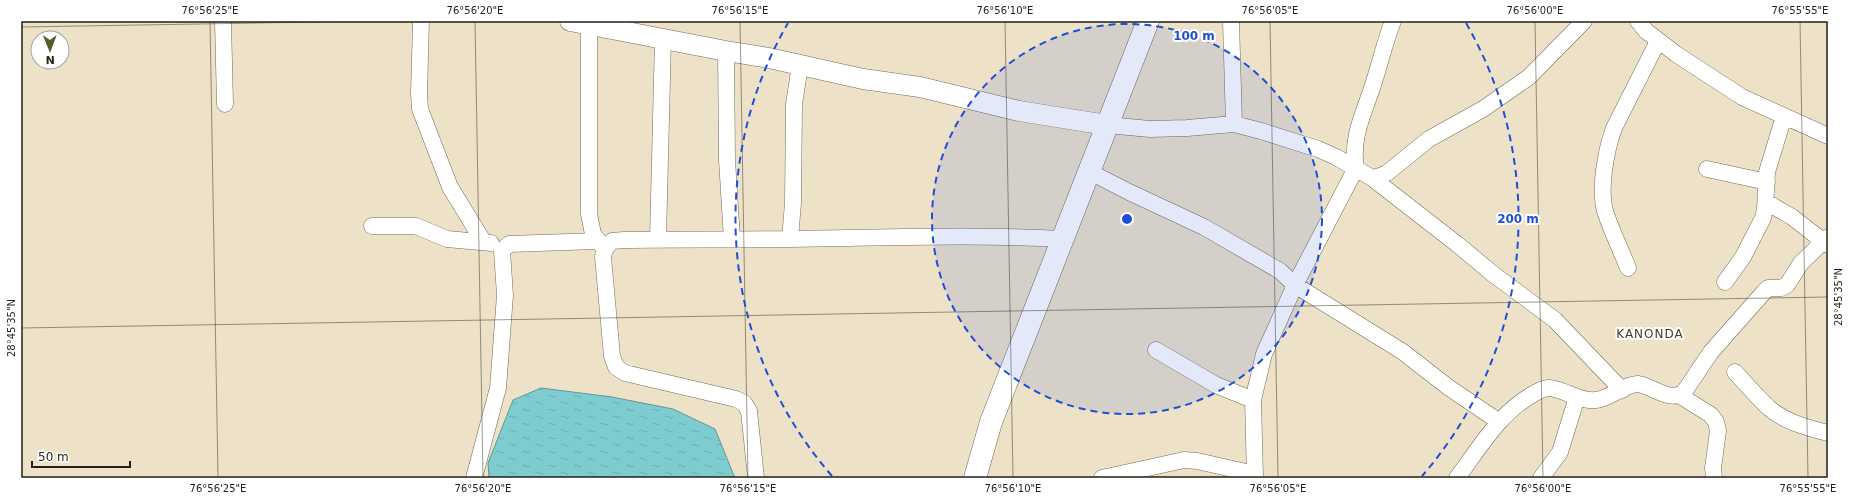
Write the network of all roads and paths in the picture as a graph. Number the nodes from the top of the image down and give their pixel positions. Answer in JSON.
{"nodes":[{"id":1,"x":223,"y":21,"type":"edge"},
{"id":2,"x":421,"y":21,"type":"edge"},
{"id":3,"x":1148,"y":21,"type":"edge"},
{"id":4,"x":1231,"y":21,"type":"edge"},
{"id":5,"x":1393,"y":21,"type":"edge"},
{"id":6,"x":1584,"y":21,"type":"edge"},
{"id":7,"x":1638,"y":21,"type":"edge"},
{"id":8,"x":579,"y":23,"type":"edge"},
{"id":9,"x":663,"y":38,"type":"junction"},
{"id":10,"x":1658,"y":41,"type":"junction"},
{"id":11,"x":726,"y":52,"type":"junction"},
{"id":12,"x":800,"y":65,"type":"junction"},
{"id":13,"x":225,"y":104,"type":"dead end"},
{"id":14,"x":1784,"y":116,"type":"junction"},
{"id":15,"x":1234,"y":124,"type":"junction"},
{"id":16,"x":1107,"y":125,"type":"junction"},
{"id":17,"x":1828,"y":136,"type":"edge"},
{"id":18,"x":1356,"y":168,"type":"junction"},
{"id":19,"x":1706,"y":169,"type":"dead end"},
{"id":20,"x":1088,"y":171,"type":"junction"},
{"id":21,"x":1372,"y":178,"type":"junction"},
{"id":22,"x":1767,"y":182,"type":"junction"},
{"id":23,"x":1766,"y":202,"type":"junction"},
{"id":24,"x":372,"y":226,"type":"dead end"},
{"id":25,"x":658,"y":239,"type":"junction"},
{"id":26,"x":732,"y":239,"type":"junction"},
{"id":27,"x":790,"y":239,"type":"junction"},
{"id":28,"x":1062,"y":239,"type":"junction"},
{"id":29,"x":482,"y":241,"type":"junction"},
{"id":30,"x":1827,"y":241,"type":"edge"},
{"id":31,"x":601,"y":245,"type":"junction"},
{"id":32,"x":504,"y":246,"type":"junction"},
{"id":33,"x":1628,"y":268,"type":"dead end"},
{"id":34,"x":1725,"y":282,"type":"dead end"},
{"id":35,"x":1295,"y":285,"type":"junction"},
{"id":36,"x":1156,"y":350,"type":"dead end"},
{"id":37,"x":1735,"y":372,"type":"dead end"},
{"id":38,"x":1622,"y":390,"type":"junction"},
{"id":39,"x":1679,"y":395,"type":"junction"},
{"id":40,"x":1576,"y":398,"type":"junction"},
{"id":41,"x":1253,"y":400,"type":"junction"},
{"id":42,"x":1498,"y":421,"type":"junction"},
{"id":43,"x":1828,"y":433,"type":"edge"},
{"id":44,"x":1255,"y":476,"type":"edge"},
{"id":45,"x":1121,"y":477,"type":"edge"},
{"id":46,"x":474,"y":478,"type":"edge"},
{"id":47,"x":756,"y":478,"type":"edge"},
{"id":48,"x":976,"y":478,"type":"edge"},
{"id":49,"x":1102,"y":478,"type":"edge"},
{"id":50,"x":1458,"y":478,"type":"edge"},
{"id":51,"x":1541,"y":478,"type":"edge"},
{"id":52,"x":1714,"y":478,"type":"edge"}],
"edges":[{"from":1,"to":13,"type":"street"},
{"from":2,"to":29,"type":"street"},
{"from":3,"to":16,"type":"main road"},
{"from":4,"to":15,"type":"street"},
{"from":5,"to":18,"type":"street"},
{"from":6,"to":21,"type":"street"},
{"from":7,"to":10,"type":"street"},
{"from":8,"to":9,"type":"street"},
{"from":8,"to":31,"type":"street"},
{"from":9,"to":11,"type":"street"},
{"from":9,"to":25,"type":"street"},
{"from":10,"to":14,"type":"street"},
{"from":10,"to":33,"type":"street"},
{"from":11,"to":12,"type":"street"},
{"from":11,"to":26,"type":"street"},
{"from":12,"to":16,"type":"street"},
{"from":12,"to":27,"type":"street"},
{"from":14,"to":17,"type":"street"},
{"from":14,"to":22,"type":"street"},
{"from":15,"to":16,"type":"street"},
{"from":15,"to":18,"type":"street"},
{"from":16,"to":20,"type":"main road"},
{"from":18,"to":21,"type":"street"},
{"from":18,"to":35,"type":"street"},
{"from":19,"to":22,"type":"street"},
{"from":20,"to":28,"type":"main road"},
{"from":20,"to":35,"type":"street"},
{"from":21,"to":38,"type":"street"},
{"from":22,"to":23,"type":"street"},
{"from":23,"to":30,"type":"street"},
{"from":23,"to":34,"type":"street"},
{"from":24,"to":29,"type":"street"},
{"from":25,"to":26,"type":"street"},
{"from":25,"to":31,"type":"street"},
{"from":26,"to":27,"type":"street"},
{"from":27,"to":28,"type":"street"},
{"from":28,"to":48,"type":"main road"},
{"from":29,"to":32,"type":"street"},
{"from":30,"to":39,"type":"street"},
{"from":31,"to":32,"type":"street"},
{"from":31,"to":47,"type":"street"},
{"from":32,"to":46,"type":"street"},
{"from":35,"to":41,"type":"street"},
{"from":35,"to":42,"type":"street"},
{"from":36,"to":41,"type":"street"},
{"from":37,"to":43,"type":"street"},
{"from":38,"to":39,"type":"street"},
{"from":38,"to":40,"type":"street"},
{"from":39,"to":52,"type":"street"},
{"from":40,"to":42,"type":"street"},
{"from":40,"to":51,"type":"street"},
{"from":41,"to":44,"type":"street"},
{"from":42,"to":50,"type":"street"},
{"from":44,"to":45,"type":"street"},
{"from":45,"to":49,"type":"street"}]}
